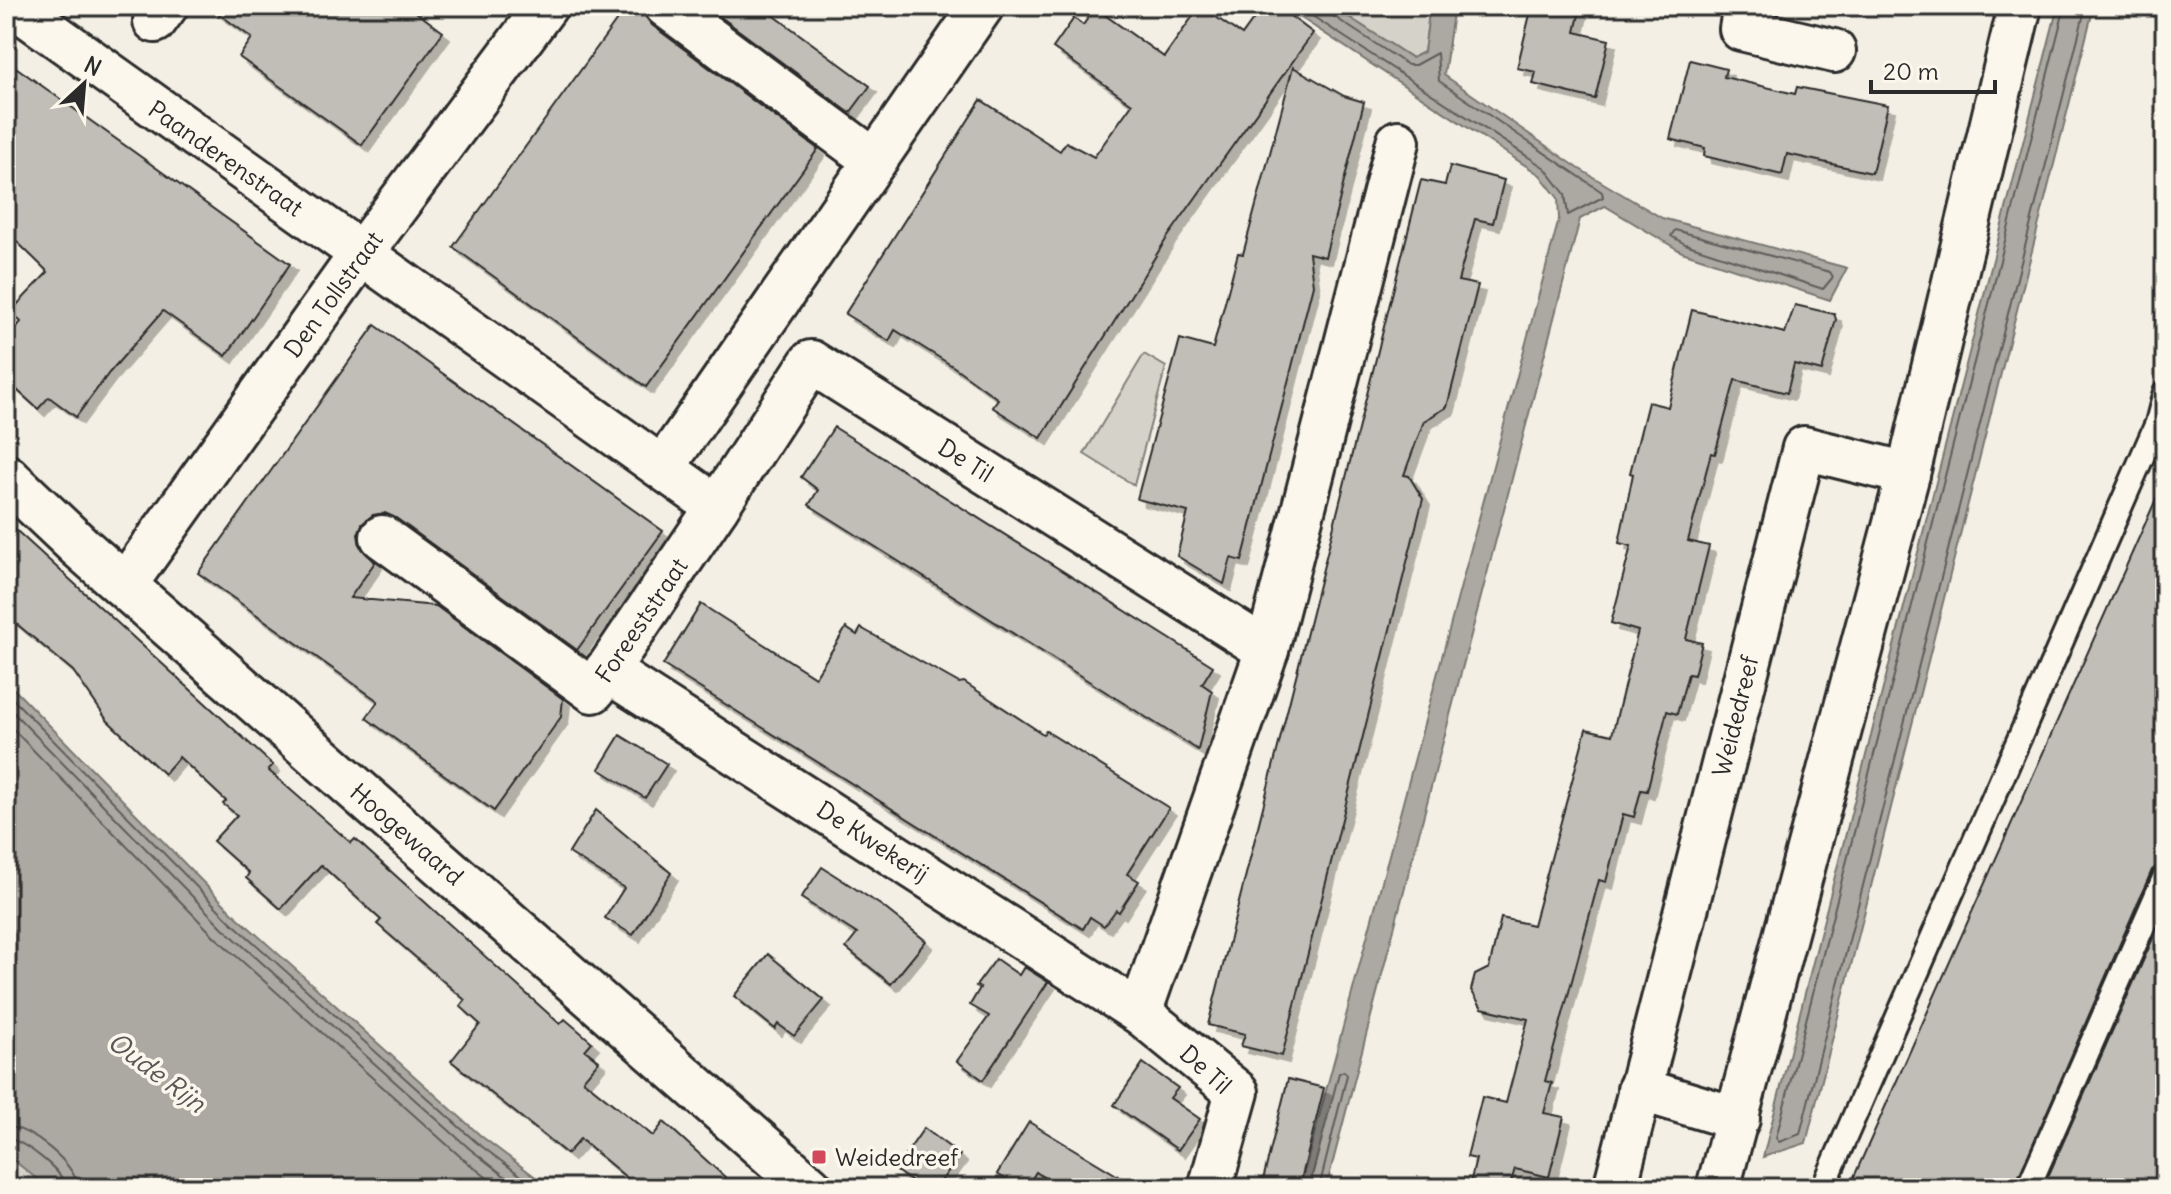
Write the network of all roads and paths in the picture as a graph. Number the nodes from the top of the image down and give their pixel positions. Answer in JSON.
{"nodes":[{"id":1,"x":14,"y":6,"type":"edge"},
{"id":2,"x":546,"y":6,"type":"edge"},
{"id":3,"x":666,"y":6,"type":"edge"},
{"id":4,"x":982,"y":6,"type":"edge"},
{"id":5,"x":1745,"y":6,"type":"edge"},
{"id":6,"x":2020,"y":6,"type":"edge"},
{"id":7,"x":1834,"y":51,"type":"dead end"},
{"id":8,"x":1398,"y":142,"type":"dead end"},
{"id":9,"x":875,"y":161,"type":"junction"},
{"id":10,"x":361,"y":254,"type":"junction"},
{"id":11,"x":2165,"y":392,"type":"edge"},
{"id":12,"x":664,"y":466,"type":"junction"},
{"id":13,"x":1908,"y":474,"type":"junction"},
{"id":14,"x":6,"y":477,"type":"edge"},
{"id":15,"x":717,"y":507,"type":"junction"},
{"id":16,"x":382,"y":537,"type":"dead end"},
{"id":17,"x":125,"y":585,"type":"junction"},
{"id":18,"x":1267,"y":650,"type":"junction"},
{"id":19,"x":606,"y":670,"type":"junction"},
{"id":20,"x":2165,"y":876,"type":"edge"},
{"id":21,"x":1140,"y":1013,"type":"junction"},
{"id":22,"x":1639,"y":1089,"type":"junction"},
{"id":23,"x":1738,"y":1119,"type":"junction"},
{"id":24,"x":810,"y":1188,"type":"edge"},
{"id":25,"x":1210,"y":1188,"type":"edge"},
{"id":26,"x":1615,"y":1188,"type":"edge"},
{"id":27,"x":1718,"y":1188,"type":"edge"},
{"id":28,"x":1823,"y":1188,"type":"edge"},
{"id":29,"x":2028,"y":1188,"type":"edge"}],
"edges":[{"from":1,"to":10,"type":"street","name":"Paanderenstraat"},
{"from":2,"to":10,"type":"street","name":"Den Tollstraat"},
{"from":3,"to":9,"type":"street"},
{"from":4,"to":9,"type":"street"},
{"from":5,"to":7,"type":"street"},
{"from":6,"to":13,"type":"street"},
{"from":8,"to":18,"type":"street"},
{"from":9,"to":12,"type":"street"},
{"from":10,"to":12,"type":"street"},
{"from":10,"to":17,"type":"street","name":"Den Tollstraat"},
{"from":11,"to":28,"type":"lane"},
{"from":12,"to":15,"type":"street"},
{"from":13,"to":22,"type":"street","name":"Weidedreef"},
{"from":13,"to":23,"type":"street"},
{"from":14,"to":17,"type":"street","name":"Hoogewaard"},
{"from":15,"to":18,"type":"street","name":"De Til"},
{"from":15,"to":19,"type":"street","name":"Foreeststraat"},
{"from":16,"to":19,"type":"street","name":"Foreeststraat"},
{"from":17,"to":24,"type":"street","name":"Hoogewaard"},
{"from":18,"to":21,"type":"street"},
{"from":19,"to":21,"type":"street","name":"De Kwekerij"},
{"from":20,"to":29,"type":"lane"},
{"from":21,"to":25,"type":"street","name":"De Til"},
{"from":22,"to":23,"type":"street"},
{"from":22,"to":26,"type":"street","name":"Weidedreef"},
{"from":23,"to":27,"type":"street"}]}
